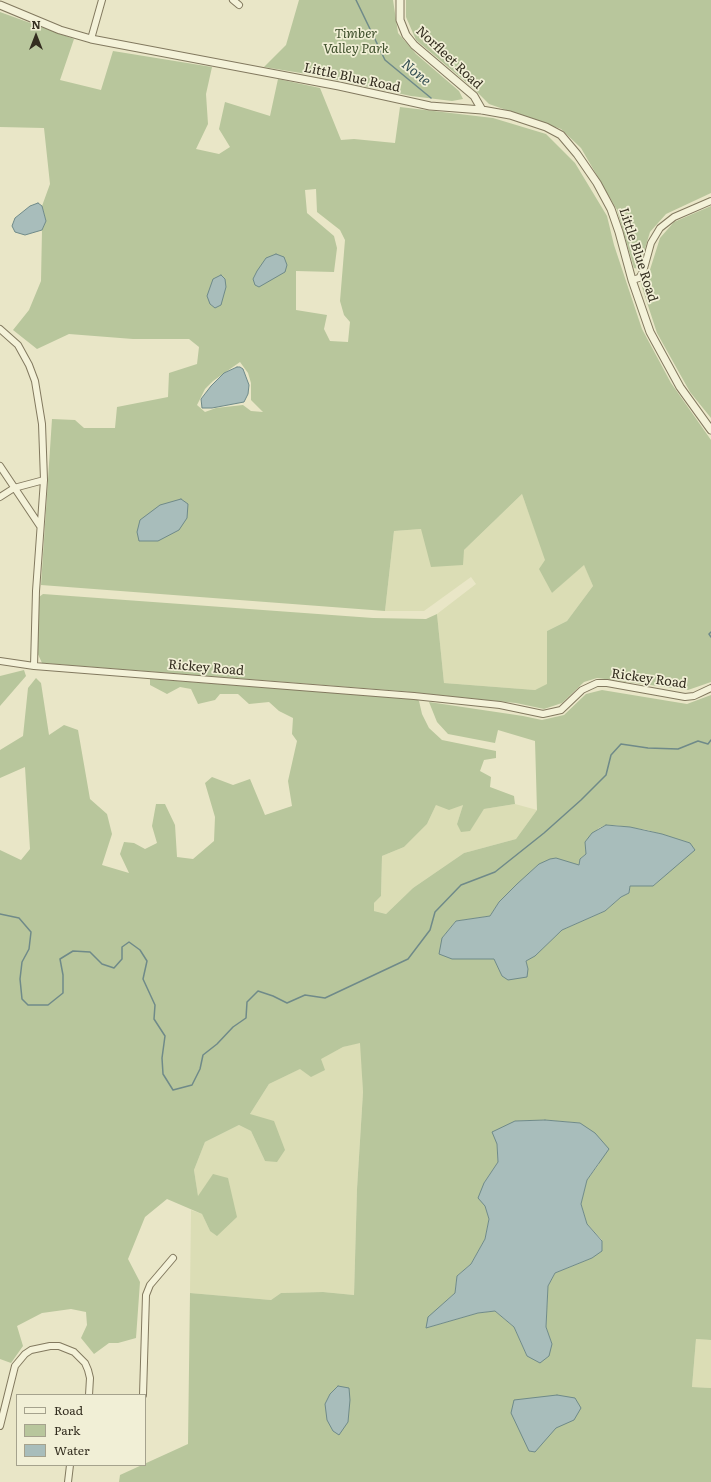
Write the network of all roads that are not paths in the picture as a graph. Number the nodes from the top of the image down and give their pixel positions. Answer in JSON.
{"nodes":[{"id":1,"x":102,"y":0,"type":"edge"},
{"id":2,"x":234,"y":0,"type":"edge"},
{"id":3,"x":400,"y":0,"type":"edge"},
{"id":4,"x":0,"y":5,"type":"edge"},
{"id":5,"x":239,"y":5,"type":"dead end"},
{"id":6,"x":91,"y":39,"type":"junction"},
{"id":7,"x":482,"y":110,"type":"junction"},
{"id":8,"x":711,"y":201,"type":"edge"},
{"id":9,"x":632,"y":280,"type":"junction"},
{"id":10,"x":0,"y":329,"type":"edge"},
{"id":11,"x":711,"y":430,"type":"edge"},
{"id":12,"x":0,"y":466,"type":"edge"},
{"id":13,"x":44,"y":480,"type":"junction"},
{"id":14,"x":14,"y":488,"type":"junction"},
{"id":15,"x":0,"y":497,"type":"edge"},
{"id":16,"x":40,"y":527,"type":"junction"},
{"id":17,"x":0,"y":661,"type":"edge"},
{"id":18,"x":34,"y":666,"type":"junction"},
{"id":19,"x":711,"y":688,"type":"edge"},
{"id":20,"x":173,"y":1258,"type":"dead end"},
{"id":21,"x":89,"y":1394,"type":"edge"},
{"id":22,"x":143,"y":1394,"type":"edge"},
{"id":23,"x":0,"y":1426,"type":"edge"},
{"id":24,"x":70,"y":1466,"type":"edge"},
{"id":25,"x":68,"y":1482,"type":"edge"}],
"edges":[{"from":1,"to":6,"type":"street"},
{"from":2,"to":5,"type":"street"},
{"from":3,"to":7,"type":"street","name":"Norfleet Road"},
{"from":4,"to":6,"type":"street","name":"Little Blue Road"},
{"from":6,"to":7,"type":"street","name":"Little Blue Road"},
{"from":7,"to":9,"type":"street","name":"Little Blue Road"},
{"from":8,"to":9,"type":"street"},
{"from":9,"to":11,"type":"street","name":"Little Blue Road"},
{"from":10,"to":13,"type":"street"},
{"from":12,"to":14,"type":"street"},
{"from":13,"to":14,"type":"street"},
{"from":13,"to":16,"type":"street"},
{"from":14,"to":15,"type":"street"},
{"from":14,"to":16,"type":"street"},
{"from":16,"to":18,"type":"street"},
{"from":17,"to":18,"type":"street","name":"Rickey Road"},
{"from":18,"to":19,"type":"street","name":"Rickey Road"},
{"from":20,"to":22,"type":"street"},
{"from":21,"to":23,"type":"street"},
{"from":24,"to":25,"type":"street"}]}
